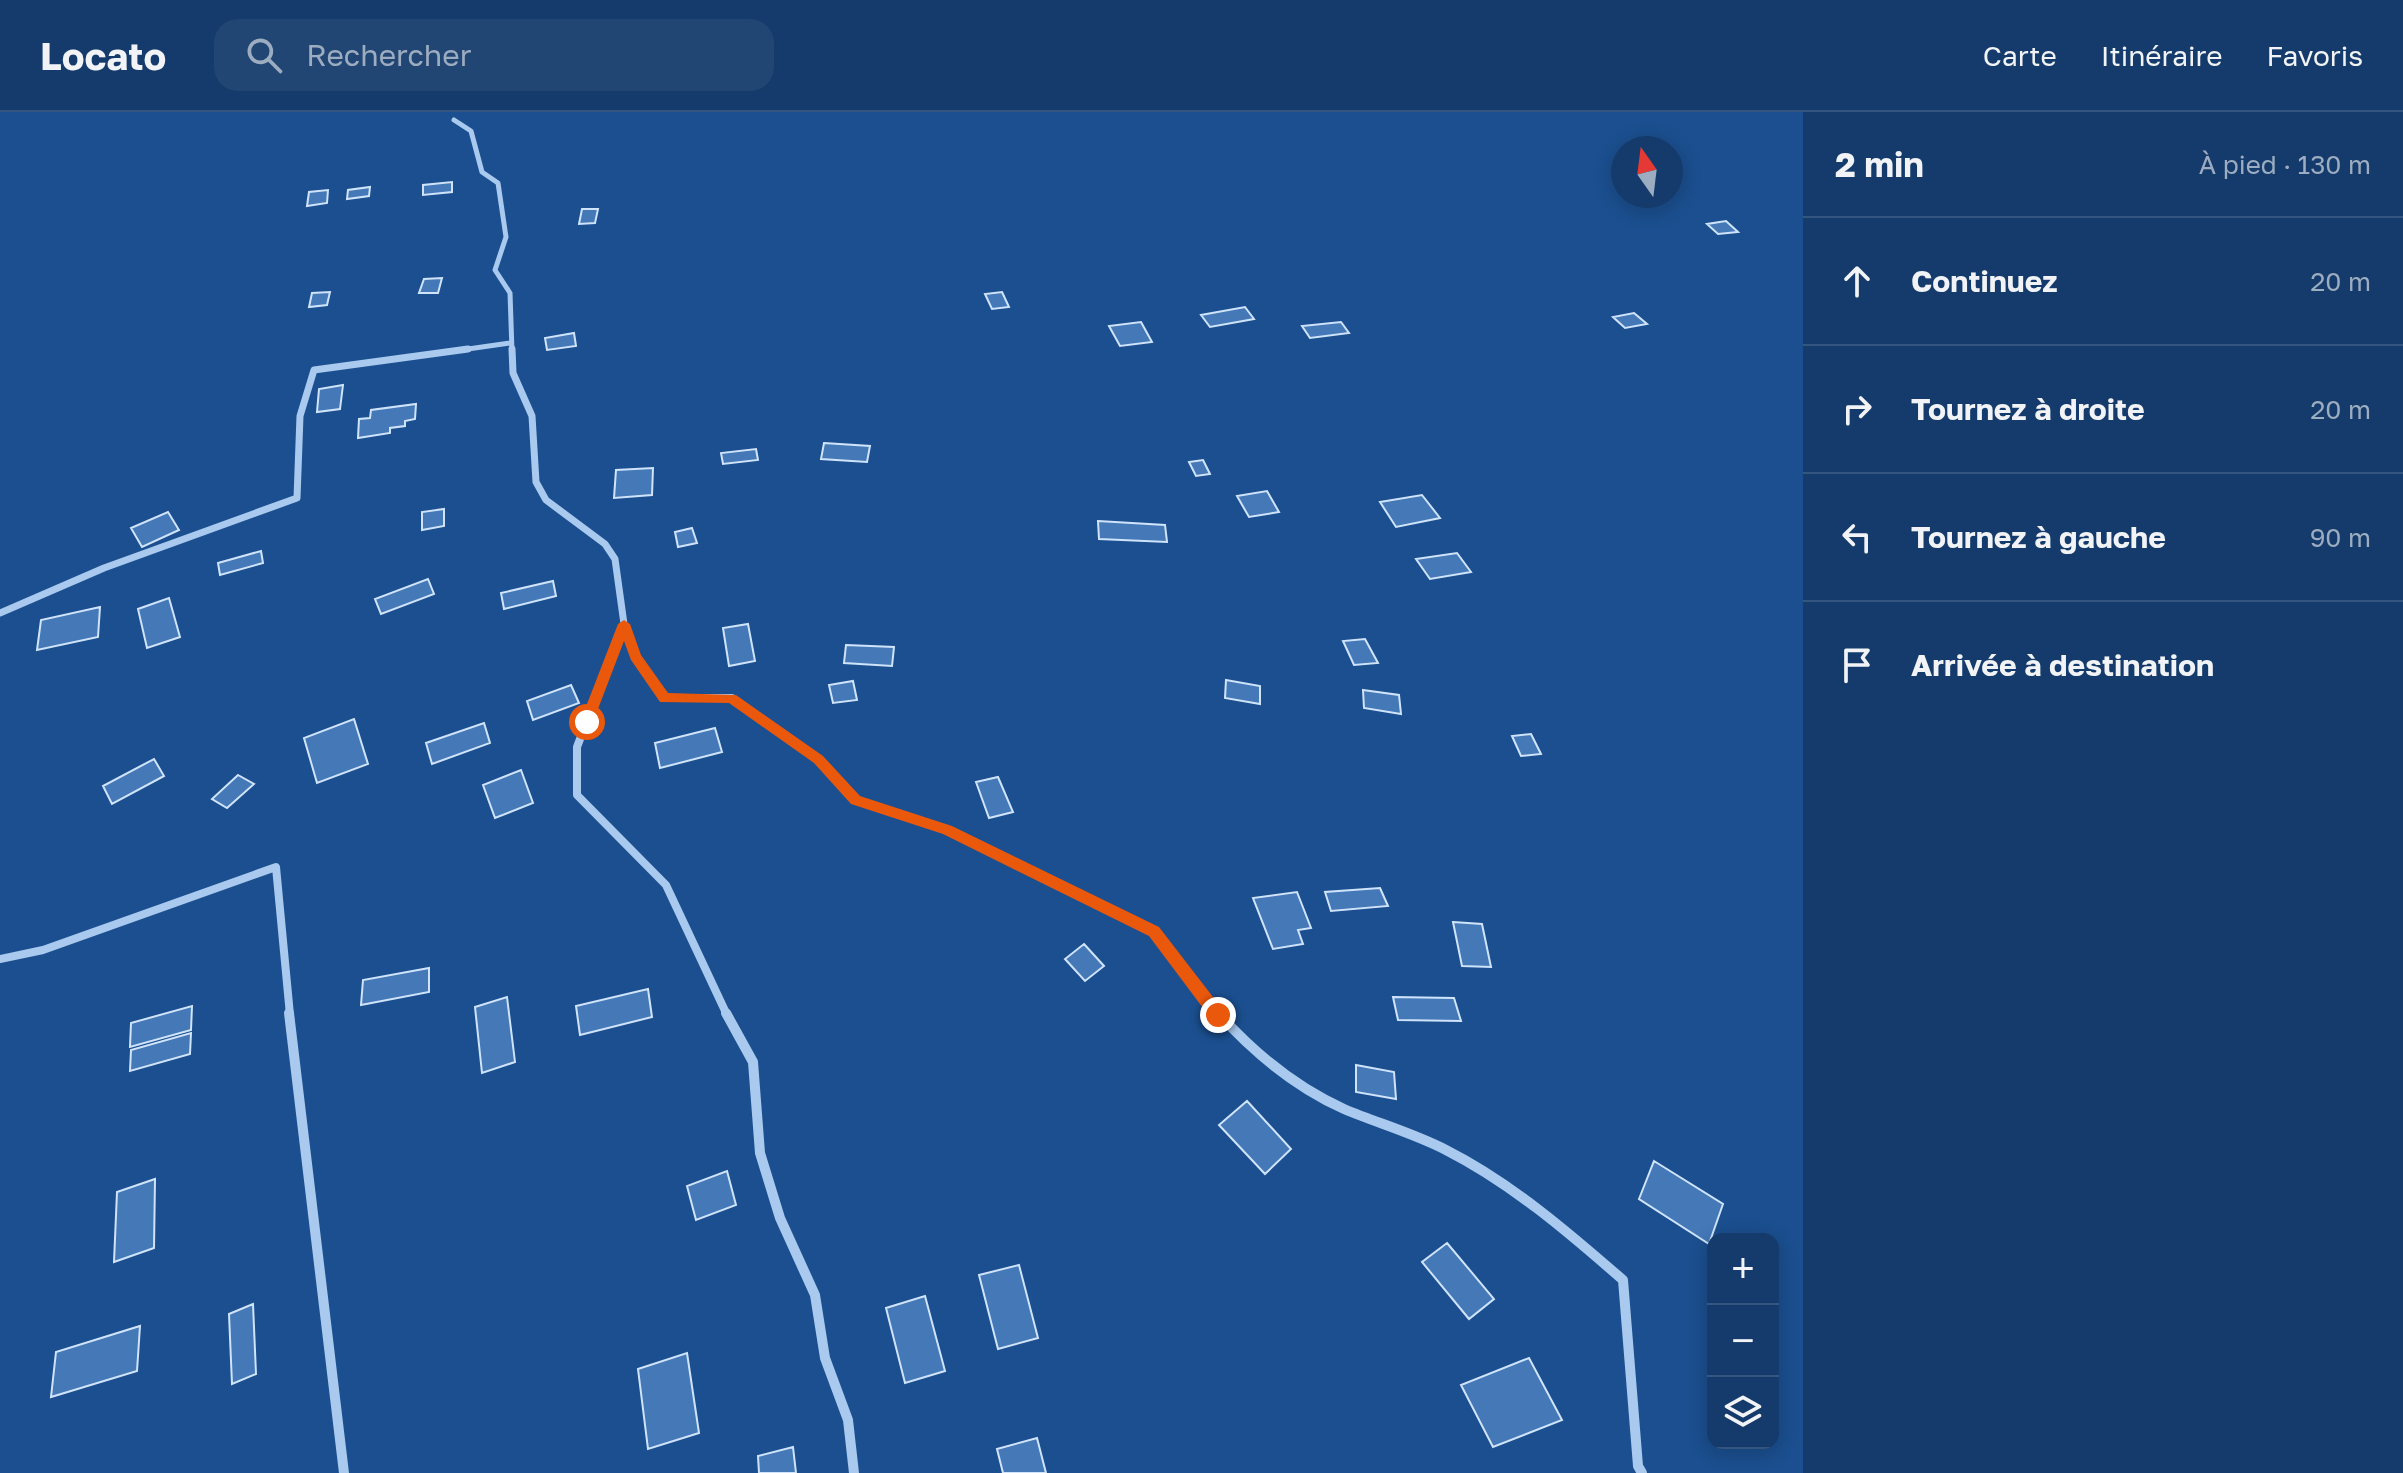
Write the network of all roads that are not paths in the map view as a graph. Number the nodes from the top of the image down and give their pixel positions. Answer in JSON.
{"nodes":[{"id":1,"x":454,"y":120,"type":"dead end"},
{"id":2,"x":510,"y":343,"type":"junction"},
{"id":3,"x":0,"y":613,"type":"edge"},
{"id":4,"x":624,"y":624,"type":"junction"},
{"id":5,"x":0,"y":959,"type":"edge"},
{"id":6,"x":344,"y":1473,"type":"edge"},
{"id":7,"x":854,"y":1473,"type":"edge"},
{"id":8,"x":1642,"y":1473,"type":"edge"}],
"edges":[{"from":1,"to":2,"type":"street"},
{"from":2,"to":3,"type":"street"},
{"from":2,"to":4,"type":"street"},
{"from":4,"to":7,"type":"street"},
{"from":4,"to":8,"type":"street"},
{"from":5,"to":6,"type":"street"}]}
